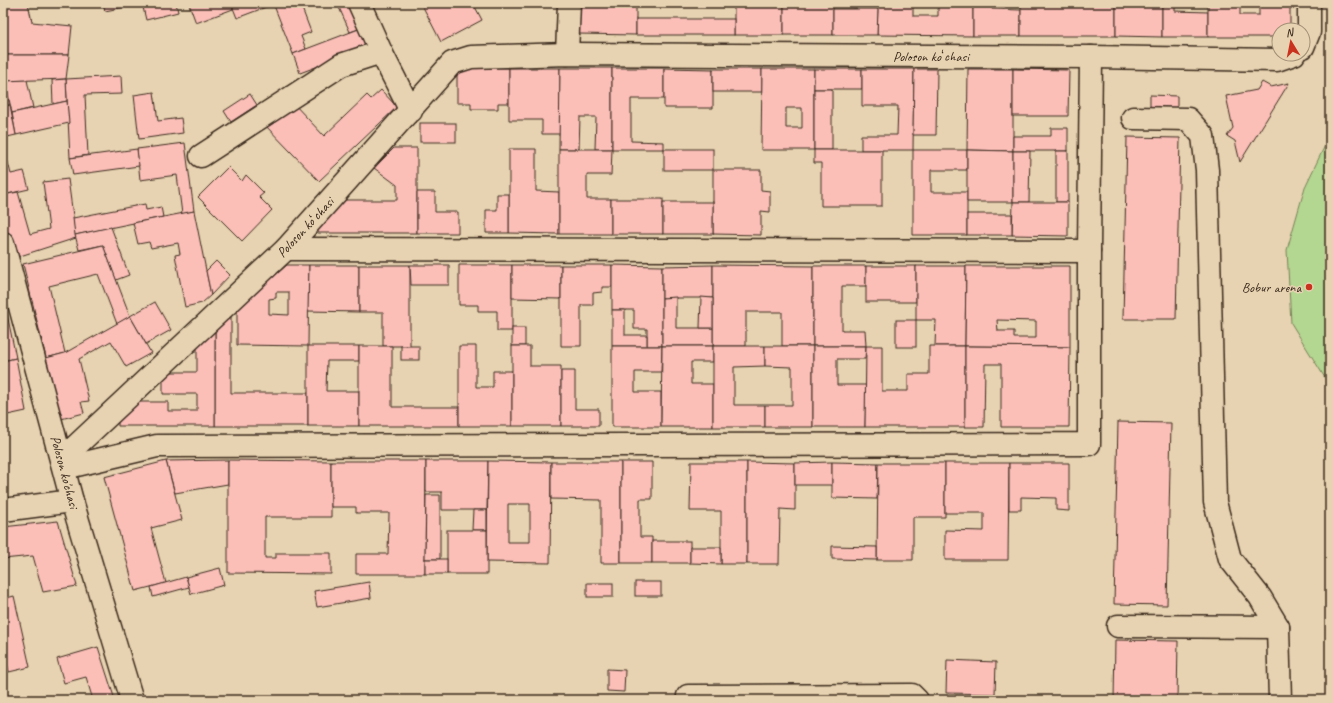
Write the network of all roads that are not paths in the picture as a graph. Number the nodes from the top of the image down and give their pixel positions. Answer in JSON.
{"nodes":[{"id":1,"x":359,"y":3,"type":"edge"},
{"id":2,"x":569,"y":3,"type":"edge"},
{"id":3,"x":1309,"y":3,"type":"edge"},
{"id":4,"x":1310,"y":22,"type":"edge"},
{"id":5,"x":381,"y":52,"type":"junction"},
{"id":6,"x":567,"y":54,"type":"junction"},
{"id":7,"x":1091,"y":57,"type":"junction"},
{"id":8,"x":1271,"y":60,"type":"edge"},
{"id":9,"x":411,"y":111,"type":"junction"},
{"id":10,"x":1133,"y":118,"type":"dead end"},
{"id":11,"x":201,"y":156,"type":"dead end"},
{"id":12,"x":3,"y":243,"type":"edge"},
{"id":13,"x":286,"y":249,"type":"junction"},
{"id":14,"x":1089,"y":251,"type":"junction"},
{"id":15,"x":63,"y":464,"type":"junction"},
{"id":16,"x":72,"y":501,"type":"junction"},
{"id":17,"x":3,"y":510,"type":"edge"},
{"id":18,"x":1118,"y":626,"type":"dead end"},
{"id":19,"x":1278,"y":626,"type":"junction"},
{"id":20,"x":688,"y":696,"type":"dead end"},
{"id":21,"x":132,"y":700,"type":"edge"},
{"id":22,"x":917,"y":700,"type":"edge"},
{"id":23,"x":1280,"y":700,"type":"edge"}],
"edges":[{"from":1,"to":5,"type":"street"},
{"from":2,"to":6,"type":"street"},
{"from":3,"to":4,"type":"street"},
{"from":5,"to":9,"type":"street"},
{"from":5,"to":11,"type":"street"},
{"from":6,"to":7,"type":"street","name":"Poloson koʻchasi"},
{"from":6,"to":9,"type":"street","name":"Poloson koʻchasi"},
{"from":7,"to":8,"type":"street","name":"Poloson koʻchasi"},
{"from":7,"to":14,"type":"street"},
{"from":9,"to":13,"type":"street","name":"Poloson koʻchasi"},
{"from":10,"to":19,"type":"street"},
{"from":12,"to":15,"type":"street","name":"Poloson ko'chasi"},
{"from":13,"to":14,"type":"street"},
{"from":13,"to":15,"type":"street","name":"Poloson koʻchasi"},
{"from":14,"to":15,"type":"street"},
{"from":15,"to":16,"type":"street","name":"Poloson ko'chasi"},
{"from":16,"to":17,"type":"street"},
{"from":16,"to":21,"type":"street","name":"Poloson ko'chasi"},
{"from":18,"to":19,"type":"street"},
{"from":19,"to":23,"type":"street"},
{"from":20,"to":22,"type":"street"}]}
